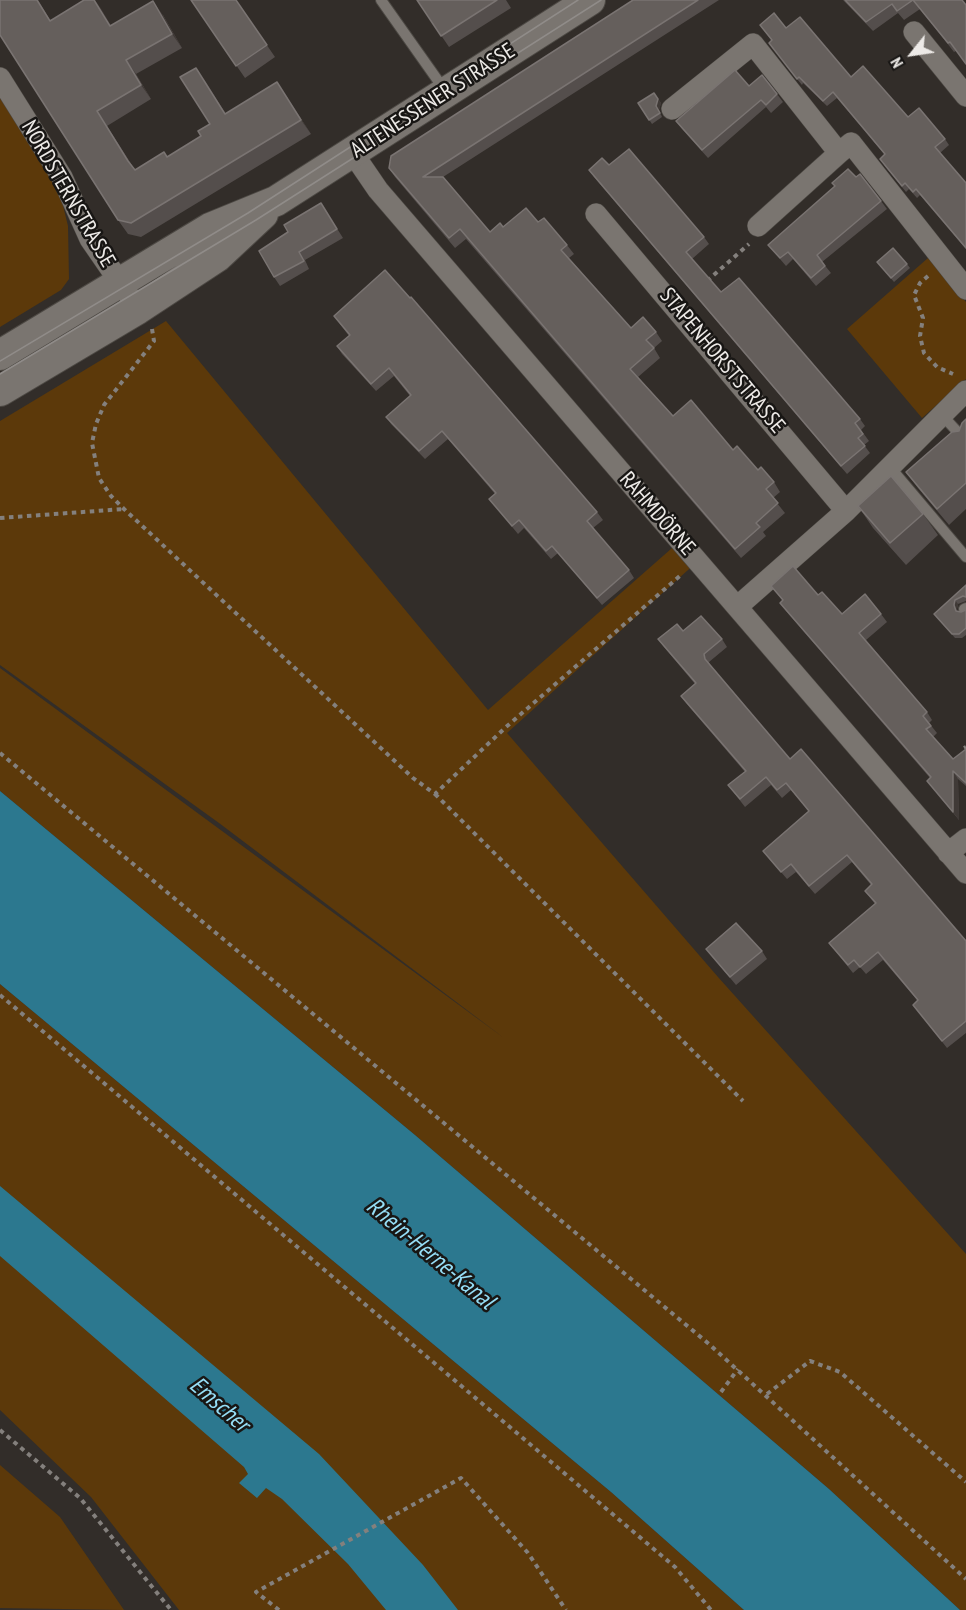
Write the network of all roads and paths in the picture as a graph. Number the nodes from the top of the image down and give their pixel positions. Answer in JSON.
{"nodes":[{"id":1,"x":381,"y":0,"type":"edge"},
{"id":2,"x":590,"y":0,"type":"edge"},
{"id":3,"x":914,"y":32,"type":"dead end"},
{"id":4,"x":0,"y":78,"type":"edge"},
{"id":5,"x":446,"y":92,"type":"junction"},
{"id":6,"x":966,"y":96,"type":"edge"},
{"id":7,"x":672,"y":109,"type":"dead end"},
{"id":8,"x":352,"y":152,"type":"junction"},
{"id":9,"x":839,"y":153,"type":"junction"},
{"id":10,"x":276,"y":201,"type":"junction"},
{"id":11,"x":596,"y":214,"type":"dead end"},
{"id":12,"x":758,"y":226,"type":"joint"},
{"id":13,"x":946,"y":264,"type":"junction"},
{"id":14,"x":120,"y":282,"type":"junction"},
{"id":15,"x":966,"y":289,"type":"edge"},
{"id":16,"x":677,"y":307,"type":"junction"},
{"id":17,"x":138,"y":309,"type":"junction"},
{"id":18,"x":0,"y":355,"type":"edge"},
{"id":19,"x":0,"y":391,"type":"edge"},
{"id":20,"x":966,"y":391,"type":"edge"},
{"id":21,"x":942,"y":415,"type":"junction"},
{"id":22,"x":966,"y":441,"type":"edge"},
{"id":23,"x":890,"y":467,"type":"junction"},
{"id":24,"x":124,"y":509,"type":"junction"},
{"id":25,"x":846,"y":510,"type":"junction"},
{"id":26,"x":0,"y":518,"type":"edge"},
{"id":27,"x":966,"y":557,"type":"edge"},
{"id":28,"x":698,"y":561,"type":"junction"},
{"id":29,"x":737,"y":608,"type":"junction"},
{"id":30,"x":0,"y":753,"type":"edge"},
{"id":31,"x":435,"y":794,"type":"junction"},
{"id":32,"x":966,"y":839,"type":"edge"},
{"id":33,"x":948,"y":853,"type":"junction"},
{"id":34,"x":966,"y":873,"type":"edge"},
{"id":35,"x":0,"y":995,"type":"edge"},
{"id":36,"x":743,"y":1101,"type":"dead end"},
{"id":37,"x":738,"y":1370,"type":"junction"},
{"id":38,"x":721,"y":1392,"type":"dead end"},
{"id":39,"x":767,"y":1394,"type":"junction"},
{"id":40,"x":0,"y":1430,"type":"edge"},
{"id":41,"x":966,"y":1482,"type":"edge"},
{"id":42,"x":966,"y":1579,"type":"edge"},
{"id":43,"x":171,"y":1610,"type":"edge"},
{"id":44,"x":279,"y":1610,"type":"edge"},
{"id":45,"x":566,"y":1610,"type":"edge"},
{"id":46,"x":711,"y":1610,"type":"edge"}],
"edges":[{"from":1,"to":5,"type":"lane"},
{"from":2,"to":5,"type":"main road","name":"ALTENESSENER STRASSE"},
{"from":3,"to":6,"type":"street"},
{"from":4,"to":14,"type":"street","name":"NORDSTERNSTRASSE"},
{"from":5,"to":8,"type":"main road","name":"ALTENESSENER STRASSE"},
{"from":7,"to":9,"type":"street"},
{"from":8,"to":10,"type":"main road","name":"ALTENESSENER STRASSE"},
{"from":8,"to":28,"type":"street","name":"RAHMDÖRNE"},
{"from":9,"to":12,"type":"street"},
{"from":9,"to":13,"type":"street"},
{"from":10,"to":14,"type":"main road","name":"ALTENESSENER STRASSE"},
{"from":10,"to":17,"type":"main road","name":"ALTENESSENER STRASSE"},
{"from":11,"to":16,"type":"street","name":"STAPENHORSTSTRASSE"},
{"from":12,"to":16,"type":"path"},
{"from":13,"to":15,"type":"street"},
{"from":13,"to":20,"type":"path"},
{"from":14,"to":17,"type":"street","name":"NORDSTERNSTRASSE"},
{"from":14,"to":18,"type":"main road","name":"ALTENESSENER STRASSE"},
{"from":16,"to":25,"type":"street","name":"STAPENHORSTSTRASSE"},
{"from":17,"to":19,"type":"main road","name":"ALTENESSENER STRASSE"},
{"from":17,"to":24,"type":"path"},
{"from":20,"to":21,"type":"street"},
{"from":21,"to":22,"type":"lane"},
{"from":21,"to":23,"type":"street"},
{"from":23,"to":25,"type":"street"},
{"from":23,"to":27,"type":"lane"},
{"from":24,"to":26,"type":"path"},
{"from":24,"to":31,"type":"path"},
{"from":25,"to":29,"type":"street"},
{"from":28,"to":29,"type":"street","name":"RAHMDÖRNE"},
{"from":28,"to":31,"type":"path"},
{"from":29,"to":33,"type":"street","name":"RAHMDÖRNE"},
{"from":30,"to":37,"type":"path"},
{"from":31,"to":36,"type":"path"},
{"from":32,"to":33,"type":"street"},
{"from":33,"to":34,"type":"street","name":"RAHMDÖRNE"},
{"from":35,"to":46,"type":"path"},
{"from":37,"to":38,"type":"path"},
{"from":37,"to":39,"type":"path"},
{"from":39,"to":41,"type":"path"},
{"from":39,"to":42,"type":"path"},
{"from":40,"to":43,"type":"path"},
{"from":44,"to":45,"type":"path"}]}
